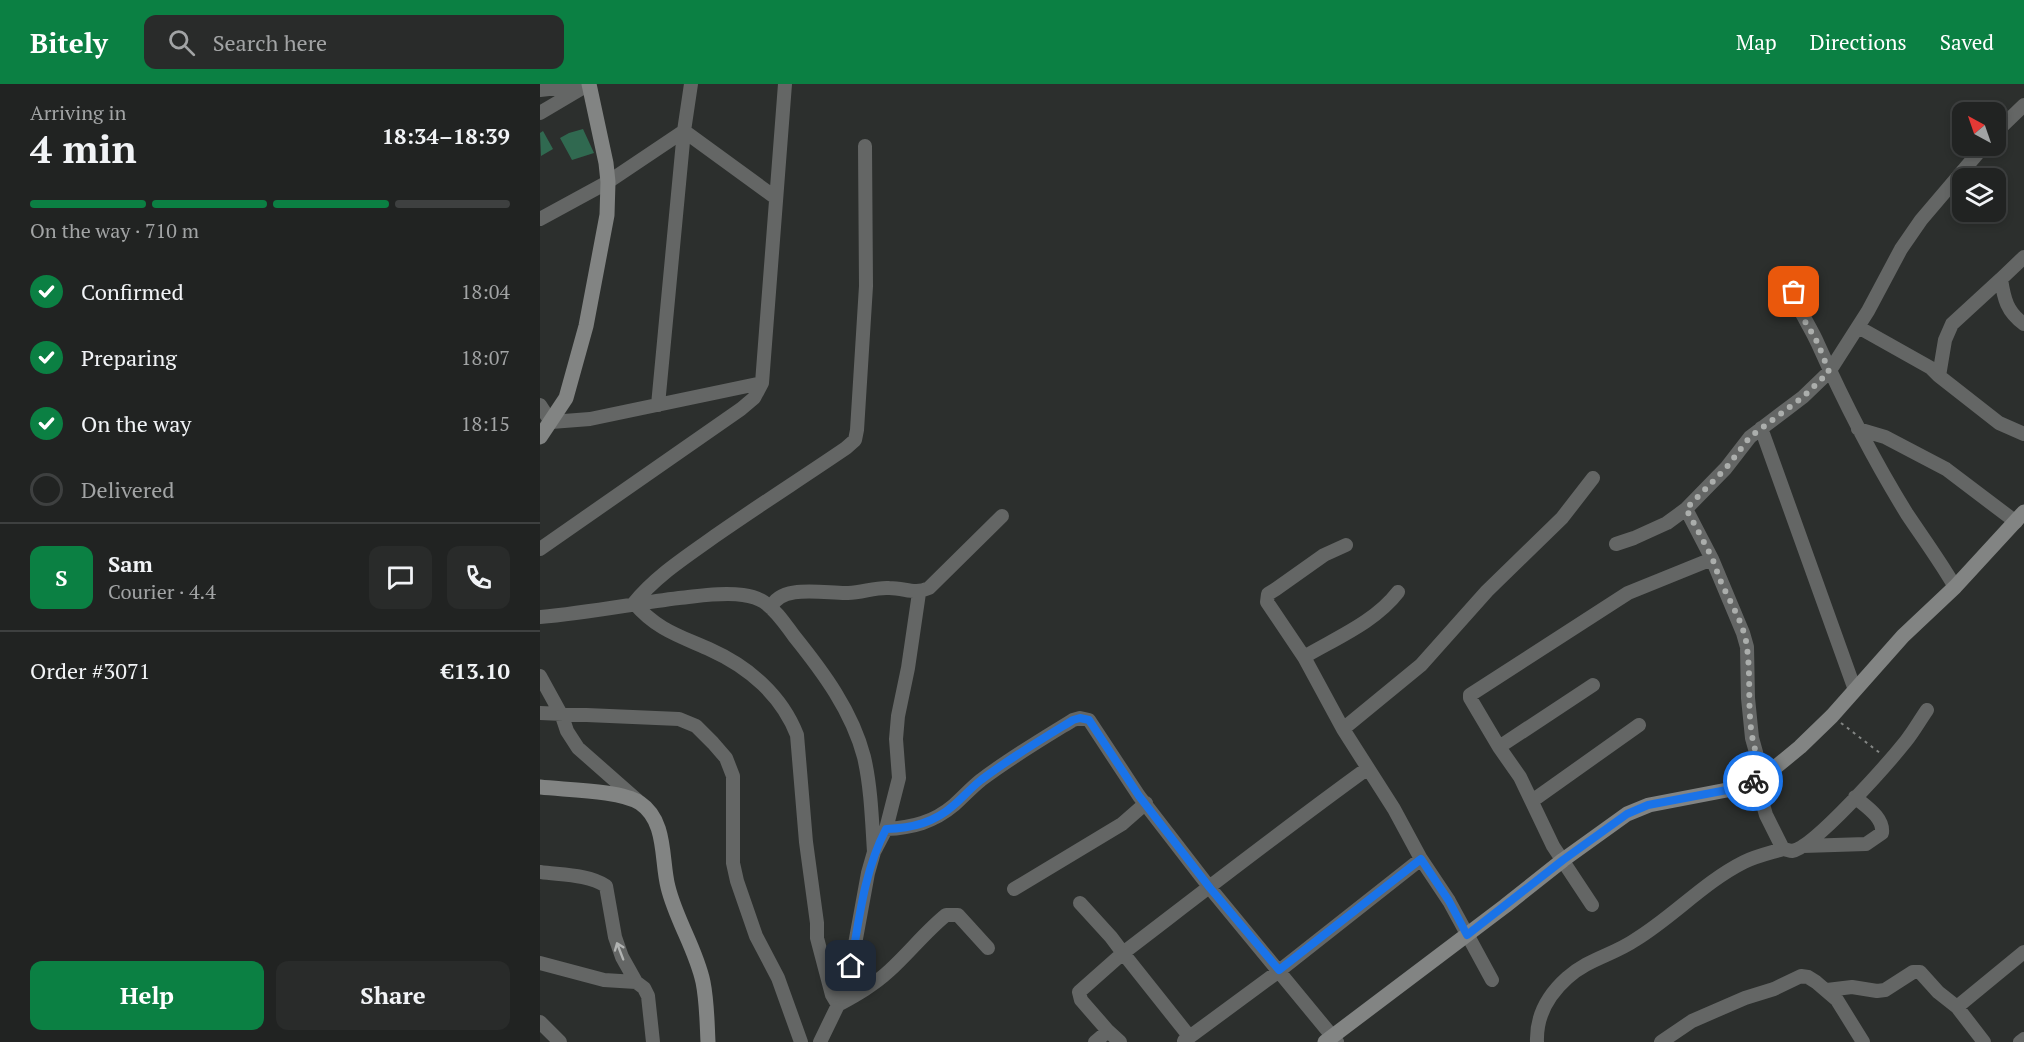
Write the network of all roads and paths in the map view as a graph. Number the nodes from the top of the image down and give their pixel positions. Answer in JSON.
{"nodes":[{"id":1,"x":589,"y":84,"type":"edge"},
{"id":2,"x":691,"y":84,"type":"edge"},
{"id":3,"x":785,"y":84,"type":"edge"},
{"id":4,"x":540,"y":90,"type":"edge"},
{"id":5,"x":2024,"y":105,"type":"edge"},
{"id":6,"x":540,"y":112,"type":"edge"},
{"id":7,"x":2006,"y":122,"type":"edge"},
{"id":8,"x":684,"y":131,"type":"junction"},
{"id":9,"x":865,"y":146,"type":"dead end"},
{"id":10,"x":1975,"y":156,"type":"edge"},
{"id":11,"x":608,"y":182,"type":"junction"},
{"id":12,"x":776,"y":198,"type":"junction"},
{"id":13,"x":540,"y":219,"type":"edge"},
{"id":14,"x":2024,"y":257,"type":"edge"},
{"id":15,"x":1802,"y":273,"type":"dead end"},
{"id":16,"x":2001,"y":279,"type":"junction"},
{"id":17,"x":1982,"y":297,"type":"junction"},
{"id":18,"x":2008,"y":310,"type":"junction"},
{"id":19,"x":2024,"y":324,"type":"edge"},
{"id":20,"x":1858,"y":327,"type":"junction"},
{"id":21,"x":1829,"y":372,"type":"junction"},
{"id":22,"x":1939,"y":376,"type":"junction"},
{"id":23,"x":762,"y":383,"type":"junction"},
{"id":24,"x":540,"y":405,"type":"edge"},
{"id":25,"x":658,"y":405,"type":"junction"},
{"id":26,"x":551,"y":422,"type":"junction"},
{"id":27,"x":1761,"y":428,"type":"junction"},
{"id":28,"x":1858,"y":429,"type":"junction"},
{"id":29,"x":2024,"y":434,"type":"edge"},
{"id":30,"x":540,"y":437,"type":"edge"},
{"id":31,"x":1593,"y":478,"type":"dead end"},
{"id":32,"x":1686,"y":509,"type":"junction"},
{"id":33,"x":1002,"y":516,"type":"dead end"},
{"id":34,"x":2020,"y":517,"type":"edge"},
{"id":35,"x":1616,"y":544,"type":"dead end"},
{"id":36,"x":1346,"y":545,"type":"dead end"},
{"id":37,"x":540,"y":549,"type":"edge"},
{"id":38,"x":1712,"y":559,"type":"junction"},
{"id":39,"x":1955,"y":587,"type":"junction"},
{"id":40,"x":1398,"y":592,"type":"dead end"},
{"id":41,"x":919,"y":593,"type":"junction"},
{"id":42,"x":634,"y":603,"type":"junction"},
{"id":43,"x":771,"y":608,"type":"junction"},
{"id":44,"x":540,"y":617,"type":"edge"},
{"id":45,"x":1304,"y":657,"type":"junction"},
{"id":46,"x":540,"y":676,"type":"edge"},
{"id":47,"x":1593,"y":684,"type":"dead end"},
{"id":48,"x":1855,"y":690,"type":"junction"},
{"id":49,"x":1927,"y":710,"type":"dead end"},
{"id":50,"x":540,"y":713,"type":"edge"},
{"id":51,"x":562,"y":716,"type":"junction"},
{"id":52,"x":1832,"y":716,"type":"junction"},
{"id":53,"x":1639,"y":725,"type":"dead end"},
{"id":54,"x":1343,"y":729,"type":"junction"},
{"id":55,"x":1499,"y":747,"type":"junction"},
{"id":56,"x":1882,"y":754,"type":"dead end"},
{"id":57,"x":1368,"y":768,"type":"junction"},
{"id":58,"x":1766,"y":775,"type":"junction"},
{"id":59,"x":1746,"y":784,"type":"junction"},
{"id":60,"x":540,"y":787,"type":"edge"},
{"id":61,"x":1855,"y":797,"type":"junction"},
{"id":62,"x":1532,"y":801,"type":"junction"},
{"id":63,"x":1762,"y":801,"type":"junction"},
{"id":64,"x":639,"y":802,"type":"junction"},
{"id":65,"x":1146,"y":803,"type":"junction"},
{"id":66,"x":886,"y":829,"type":"junction"},
{"id":67,"x":1803,"y":846,"type":"junction"},
{"id":68,"x":1783,"y":849,"type":"junction"},
{"id":69,"x":874,"y":852,"type":"junction"},
{"id":70,"x":1421,"y":859,"type":"junction"},
{"id":71,"x":1563,"y":860,"type":"junction"},
{"id":72,"x":540,"y":872,"type":"edge"},
{"id":73,"x":1210,"y":888,"type":"junction"},
{"id":74,"x":1014,"y":889,"type":"dead end"},
{"id":75,"x":1080,"y":903,"type":"dead end"},
{"id":76,"x":1592,"y":905,"type":"dead end"},
{"id":77,"x":1467,"y":935,"type":"junction"},
{"id":78,"x":988,"y":948,"type":"dead end"},
{"id":79,"x":2024,"y":952,"type":"edge"},
{"id":80,"x":1123,"y":953,"type":"junction"},
{"id":81,"x":540,"y":963,"type":"edge"},
{"id":82,"x":1279,"y":970,"type":"junction"},
{"id":83,"x":1492,"y":980,"type":"dead end"},
{"id":84,"x":636,"y":982,"type":"junction"},
{"id":85,"x":1827,"y":990,"type":"junction"},
{"id":86,"x":838,"y":1005,"type":"junction"},
{"id":87,"x":1957,"y":1007,"type":"junction"},
{"id":88,"x":540,"y":1022,"type":"edge"},
{"id":89,"x":1108,"y":1031,"type":"junction"},
{"id":90,"x":1186,"y":1039,"type":"edge"},
{"id":91,"x":2024,"y":1039,"type":"edge"},
{"id":92,"x":1332,"y":1040,"type":"edge"},
{"id":93,"x":560,"y":1042,"type":"edge"},
{"id":94,"x":653,"y":1042,"type":"edge"},
{"id":95,"x":708,"y":1042,"type":"edge"},
{"id":96,"x":801,"y":1042,"type":"edge"},
{"id":97,"x":820,"y":1042,"type":"edge"},
{"id":98,"x":1095,"y":1042,"type":"edge"},
{"id":99,"x":1120,"y":1042,"type":"edge"},
{"id":100,"x":1537,"y":1042,"type":"edge"},
{"id":101,"x":1661,"y":1042,"type":"edge"},
{"id":102,"x":1863,"y":1042,"type":"edge"},
{"id":103,"x":1984,"y":1042,"type":"edge"},
{"id":104,"x":2020,"y":1042,"type":"edge"}],
"edges":[{"from":1,"to":4,"type":"street"},
{"from":1,"to":6,"type":"street"},
{"from":1,"to":11,"type":"street"},
{"from":2,"to":8,"type":"street"},
{"from":3,"to":12,"type":"street"},
{"from":5,"to":7,"type":"street"},
{"from":8,"to":11,"type":"street"},
{"from":8,"to":12,"type":"street"},
{"from":8,"to":25,"type":"street"},
{"from":9,"to":42,"type":"street"},
{"from":10,"to":20,"type":"street"},
{"from":11,"to":13,"type":"street"},
{"from":11,"to":26,"type":"street"},
{"from":12,"to":23,"type":"street"},
{"from":14,"to":16,"type":"street"},
{"from":15,"to":21,"type":"street"},
{"from":16,"to":17,"type":"street"},
{"from":16,"to":18,"type":"street"},
{"from":17,"to":18,"type":"street"},
{"from":17,"to":22,"type":"street"},
{"from":18,"to":19,"type":"street"},
{"from":20,"to":21,"type":"street"},
{"from":20,"to":22,"type":"street"},
{"from":21,"to":27,"type":"street"},
{"from":21,"to":28,"type":"street"},
{"from":22,"to":29,"type":"street"},
{"from":23,"to":25,"type":"street"},
{"from":23,"to":37,"type":"street"},
{"from":24,"to":26,"type":"street"},
{"from":25,"to":26,"type":"street"},
{"from":26,"to":30,"type":"street"},
{"from":27,"to":32,"type":"street"},
{"from":27,"to":48,"type":"street"},
{"from":28,"to":34,"type":"street"},
{"from":28,"to":39,"type":"street"},
{"from":31,"to":54,"type":"street"},
{"from":32,"to":35,"type":"street"},
{"from":32,"to":38,"type":"street"},
{"from":33,"to":41,"type":"street"},
{"from":34,"to":39,"type":"street"},
{"from":36,"to":45,"type":"street"},
{"from":38,"to":55,"type":"street"},
{"from":38,"to":58,"type":"street"},
{"from":39,"to":48,"type":"street"},
{"from":40,"to":45,"type":"street"},
{"from":41,"to":43,"type":"street"},
{"from":41,"to":66,"type":"street"},
{"from":42,"to":43,"type":"street"},
{"from":42,"to":44,"type":"street"},
{"from":42,"to":86,"type":"street"},
{"from":43,"to":69,"type":"street"},
{"from":45,"to":54,"type":"street"},
{"from":46,"to":51,"type":"street"},
{"from":47,"to":55,"type":"street"},
{"from":48,"to":52,"type":"street"},
{"from":49,"to":61,"type":"street"},
{"from":50,"to":51,"type":"street"},
{"from":51,"to":64,"type":"street"},
{"from":51,"to":96,"type":"street"},
{"from":52,"to":56,"type":"path"},
{"from":52,"to":58,"type":"street"},
{"from":53,"to":62,"type":"street"},
{"from":54,"to":57,"type":"street"},
{"from":55,"to":62,"type":"street"},
{"from":57,"to":70,"type":"street"},
{"from":57,"to":73,"type":"street"},
{"from":58,"to":59,"type":"street"},
{"from":58,"to":63,"type":"street"},
{"from":59,"to":63,"type":"street"},
{"from":59,"to":71,"type":"street"},
{"from":60,"to":64,"type":"street"},
{"from":61,"to":67,"type":"street"},
{"from":61,"to":67,"type":"street"},
{"from":62,"to":71,"type":"street"},
{"from":63,"to":68,"type":"street"},
{"from":64,"to":95,"type":"street"},
{"from":65,"to":66,"type":"street"},
{"from":65,"to":73,"type":"street"},
{"from":65,"to":74,"type":"street"},
{"from":66,"to":69,"type":"street"},
{"from":67,"to":68,"type":"street"},
{"from":68,"to":100,"type":"street"},
{"from":69,"to":86,"type":"street"},
{"from":70,"to":77,"type":"street"},
{"from":70,"to":82,"type":"street"},
{"from":71,"to":76,"type":"street"},
{"from":71,"to":77,"type":"street"},
{"from":84,"to":72,"type":"street","one_way":true},
{"from":73,"to":80,"type":"street"},
{"from":73,"to":82,"type":"street"},
{"from":75,"to":80,"type":"street"},
{"from":77,"to":83,"type":"street"},
{"from":77,"to":92,"type":"street"},
{"from":78,"to":86,"type":"street"},
{"from":79,"to":87,"type":"street"},
{"from":80,"to":89,"type":"street"},
{"from":80,"to":90,"type":"street"},
{"from":81,"to":84,"type":"street"},
{"from":82,"to":90,"type":"street"},
{"from":82,"to":92,"type":"street"},
{"from":84,"to":94,"type":"street"},
{"from":85,"to":87,"type":"street"},
{"from":85,"to":101,"type":"street"},
{"from":85,"to":102,"type":"street"},
{"from":86,"to":97,"type":"street"},
{"from":87,"to":103,"type":"street"},
{"from":88,"to":93,"type":"street"},
{"from":89,"to":98,"type":"street"},
{"from":89,"to":99,"type":"street"},
{"from":91,"to":104,"type":"street"}]}
